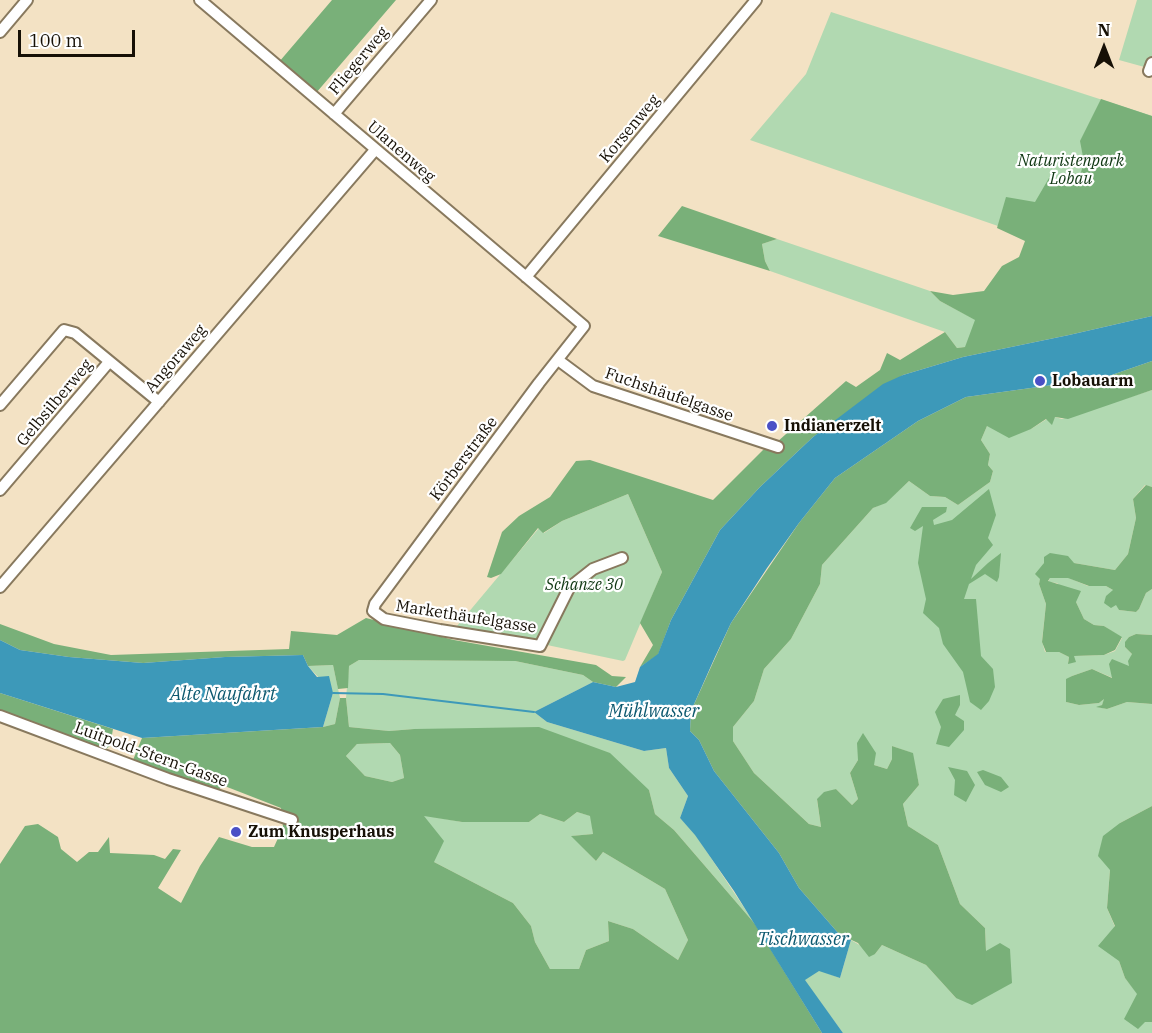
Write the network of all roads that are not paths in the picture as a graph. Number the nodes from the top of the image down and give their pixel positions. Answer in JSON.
{"nodes":[{"id":1,"x":27,"y":0,"type":"edge"},
{"id":2,"x":200,"y":0,"type":"edge"},
{"id":3,"x":431,"y":0,"type":"edge"},
{"id":4,"x":756,"y":0,"type":"edge"},
{"id":5,"x":0,"y":32,"type":"edge"},
{"id":6,"x":334,"y":114,"type":"junction"},
{"id":7,"x":375,"y":150,"type":"junction"},
{"id":8,"x":526,"y":278,"type":"junction"},
{"id":9,"x":584,"y":326,"type":"joint"},
{"id":10,"x":558,"y":360,"type":"junction"},
{"id":11,"x":109,"y":362,"type":"junction"},
{"id":12,"x":159,"y":402,"type":"junction"},
{"id":13,"x":0,"y":405,"type":"edge"},
{"id":14,"x":778,"y":447,"type":"dead end"},
{"id":15,"x":0,"y":490,"type":"edge"},
{"id":16,"x":622,"y":558,"type":"dead end"},
{"id":17,"x":0,"y":587,"type":"edge"},
{"id":18,"x":373,"y":612,"type":"joint"},
{"id":19,"x":0,"y":716,"type":"edge"},
{"id":20,"x":292,"y":820,"type":"dead end"}],
"edges":[{"from":1,"to":5,"type":"street"},
{"from":2,"to":6,"type":"street","name":"Ulanenweg"},
{"from":3,"to":6,"type":"street","name":"Fliegerweg"},
{"from":4,"to":8,"type":"street","name":"Korsenweg"},
{"from":6,"to":7,"type":"street","name":"Ulanenweg"},
{"from":7,"to":8,"type":"street","name":"Ulanenweg"},
{"from":7,"to":12,"type":"street","name":"Angoraweg"},
{"from":8,"to":9,"type":"street","name":"Ulanenweg"},
{"from":9,"to":10,"type":"street","name":"Körberstraße"},
{"from":10,"to":14,"type":"street","name":"Fuchshäufelgasse"},
{"from":10,"to":18,"type":"street","name":"Körberstraße"},
{"from":11,"to":12,"type":"street","name":"Gelbsilberweg"},
{"from":11,"to":13,"type":"street","name":"Gelbsilberweg"},
{"from":11,"to":15,"type":"street","name":"Gelbsilberweg"},
{"from":12,"to":17,"type":"street","name":"Angoraweg"},
{"from":16,"to":18,"type":"street","name":"Markethäufelgasse"},
{"from":19,"to":20,"type":"street","name":"Luitpold-Stern-Gasse"}]}
